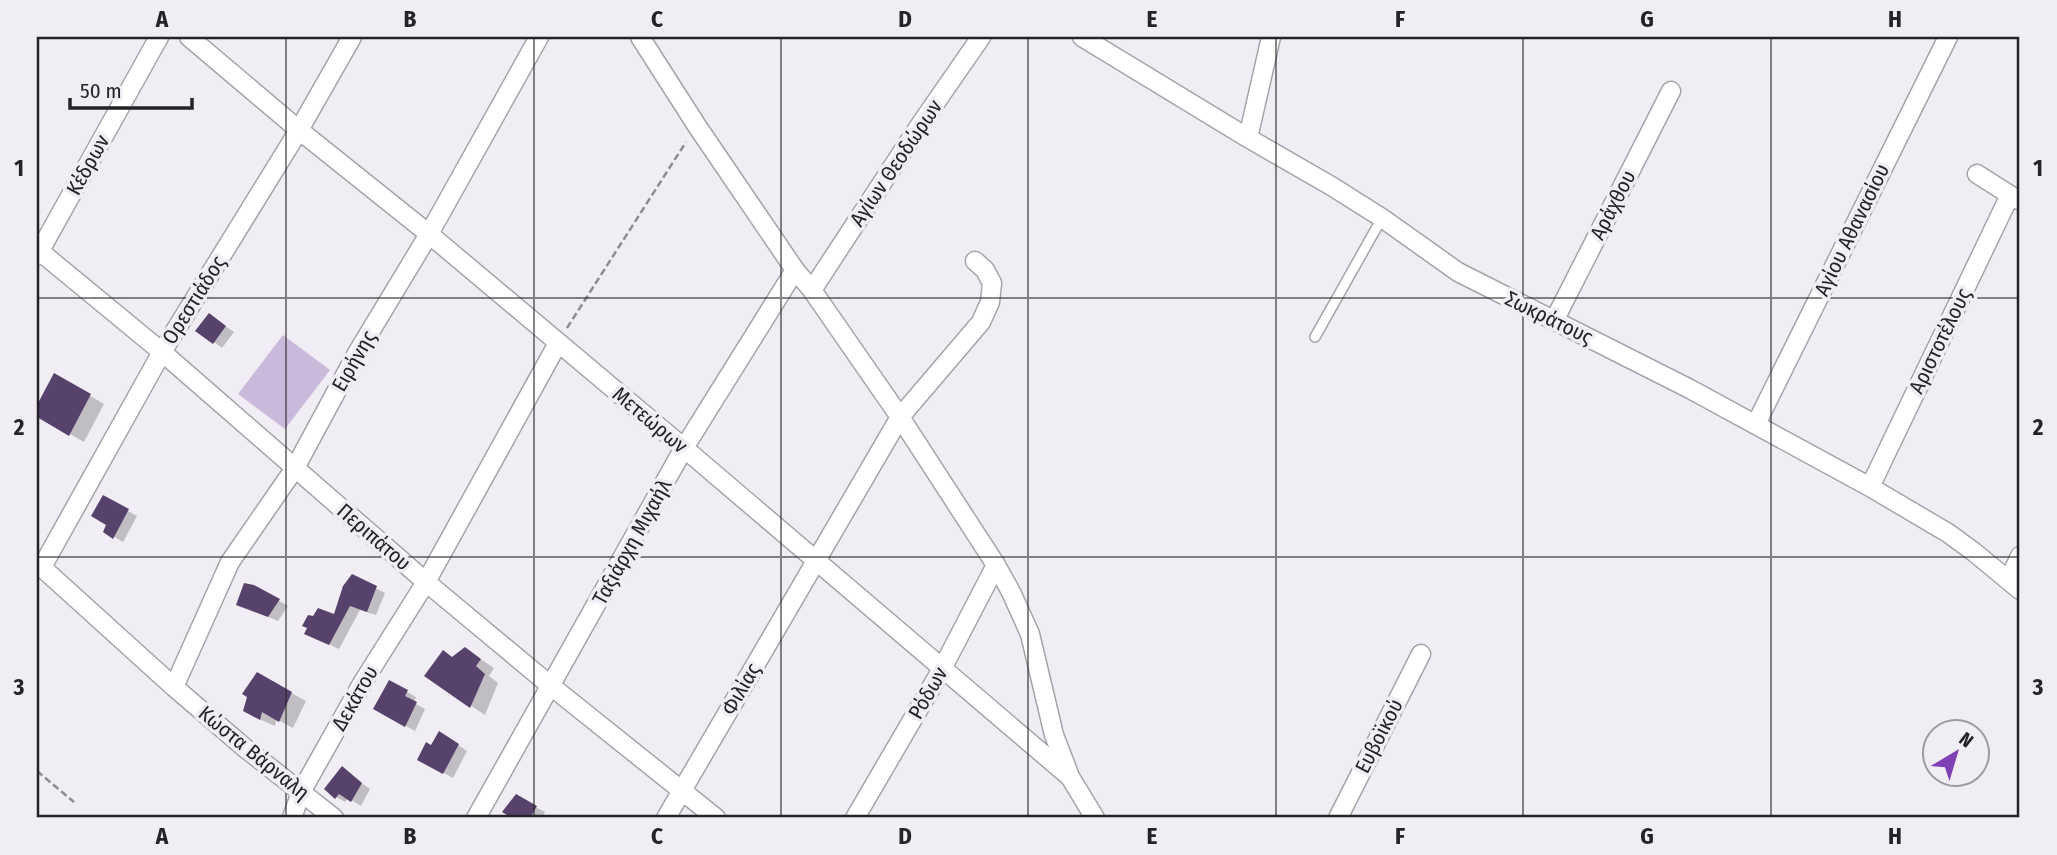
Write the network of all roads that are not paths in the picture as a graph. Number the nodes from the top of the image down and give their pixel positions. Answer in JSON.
{"nodes":[{"id":1,"x":159,"y":37,"type":"edge"},
{"id":2,"x":189,"y":37,"type":"edge"},
{"id":3,"x":352,"y":37,"type":"edge"},
{"id":4,"x":539,"y":37,"type":"edge"},
{"id":5,"x":640,"y":37,"type":"edge"},
{"id":6,"x":981,"y":37,"type":"edge"},
{"id":7,"x":1082,"y":37,"type":"edge"},
{"id":8,"x":1271,"y":37,"type":"edge"},
{"id":9,"x":1948,"y":37,"type":"edge"},
{"id":10,"x":1671,"y":91,"type":"dead end"},
{"id":11,"x":299,"y":130,"type":"junction"},
{"id":12,"x":1248,"y":138,"type":"junction"},
{"id":13,"x":1977,"y":174,"type":"dead end"},
{"id":14,"x":2015,"y":198,"type":"edge"},
{"id":15,"x":1382,"y":218,"type":"junction"},
{"id":16,"x":429,"y":234,"type":"junction"},
{"id":17,"x":38,"y":252,"type":"edge"},
{"id":18,"x":975,"y":261,"type":"dead end"},
{"id":19,"x":794,"y":270,"type":"junction"},
{"id":20,"x":812,"y":290,"type":"junction"},
{"id":21,"x":1555,"y":319,"type":"junction"},
{"id":22,"x":1315,"y":337,"type":"dead end"},
{"id":23,"x":558,"y":343,"type":"junction"},
{"id":24,"x":162,"y":352,"type":"junction"},
{"id":25,"x":900,"y":418,"type":"junction"},
{"id":26,"x":1756,"y":424,"type":"junction"},
{"id":27,"x":684,"y":448,"type":"junction"},
{"id":28,"x":295,"y":468,"type":"junction"},
{"id":29,"x":1870,"y":487,"type":"junction"},
{"id":30,"x":2020,"y":556,"type":"edge"},
{"id":31,"x":817,"y":560,"type":"junction"},
{"id":32,"x":39,"y":565,"type":"edge"},
{"id":33,"x":996,"y":565,"type":"junction"},
{"id":34,"x":426,"y":582,"type":"junction"},
{"id":35,"x":2015,"y":585,"type":"edge"},
{"id":36,"x":1420,"y":654,"type":"dead end"},
{"id":37,"x":942,"y":669,"type":"junction"},
{"id":38,"x":551,"y":686,"type":"junction"},
{"id":39,"x":174,"y":687,"type":"junction"},
{"id":40,"x":1070,"y":777,"type":"junction"},
{"id":41,"x":682,"y":790,"type":"junction"},
{"id":42,"x":301,"y":792,"type":"junction"},
{"id":43,"x":292,"y":818,"type":"edge"},
{"id":44,"x":334,"y":818,"type":"edge"},
{"id":45,"x":476,"y":818,"type":"edge"},
{"id":46,"x":666,"y":818,"type":"edge"},
{"id":47,"x":716,"y":818,"type":"edge"},
{"id":48,"x":855,"y":818,"type":"edge"},
{"id":49,"x":1095,"y":818,"type":"edge"},
{"id":50,"x":1338,"y":818,"type":"edge"}],
"edges":[{"from":1,"to":17,"type":"street","name":"Κέδρων"},
{"from":2,"to":11,"type":"street","name":"Μετεώρων"},
{"from":3,"to":11,"type":"street","name":"Ορεστιάδος"},
{"from":4,"to":16,"type":"street","name":"Ειρήνης"},
{"from":5,"to":19,"type":"street"},
{"from":6,"to":20,"type":"street","name":"Αγίων Θεοδώρων"},
{"from":7,"to":12,"type":"street","name":"Σωκράτους"},
{"from":8,"to":12,"type":"street"},
{"from":9,"to":26,"type":"street","name":"Αγίου Αθανασίου"},
{"from":10,"to":21,"type":"street","name":"Αράχθου"},
{"from":11,"to":16,"type":"street","name":"Μετεώρων"},
{"from":11,"to":24,"type":"street","name":"Ορεστιάδος"},
{"from":12,"to":15,"type":"street","name":"Σωκράτους"},
{"from":13,"to":14,"type":"street"},
{"from":14,"to":29,"type":"street","name":"Αριστοτέλους"},
{"from":15,"to":21,"type":"street","name":"Σωκράτους"},
{"from":15,"to":22,"type":"lane"},
{"from":16,"to":23,"type":"street","name":"Μετεώρων"},
{"from":16,"to":28,"type":"street","name":"Ειρήνης"},
{"from":17,"to":24,"type":"street","name":"Περιπάτου"},
{"from":18,"to":25,"type":"street","name":"Φιλίας"},
{"from":19,"to":20,"type":"street"},
{"from":19,"to":27,"type":"street","name":"Ταξιάρχη Μιχαήλ"},
{"from":20,"to":25,"type":"street"},
{"from":21,"to":26,"type":"street","name":"Σωκράτους"},
{"from":23,"to":27,"type":"street","name":"Μετεώρων"},
{"from":23,"to":34,"type":"street","name":"Δεκάτου"},
{"from":24,"to":28,"type":"street","name":"Περιπάτου"},
{"from":24,"to":32,"type":"street","name":"Ορεστιάδος"},
{"from":25,"to":31,"type":"street","name":"Φιλίας"},
{"from":25,"to":33,"type":"street"},
{"from":26,"to":29,"type":"street","name":"Σωκράτους"},
{"from":27,"to":31,"type":"street","name":"Μετεώρων"},
{"from":27,"to":38,"type":"street","name":"Ταξιάρχη Μιχαήλ"},
{"from":28,"to":34,"type":"street","name":"Περιπάτου"},
{"from":28,"to":39,"type":"street","name":"Ειρήνης"},
{"from":29,"to":35,"type":"street","name":"Σωκράτους"},
{"from":30,"to":35,"type":"street"},
{"from":31,"to":37,"type":"street","name":"Μετεώρων"},
{"from":31,"to":41,"type":"street","name":"Φιλίας"},
{"from":32,"to":39,"type":"street","name":"Κώστα Βάρναλη"},
{"from":33,"to":37,"type":"street","name":"Ρόδων"},
{"from":33,"to":40,"type":"street"},
{"from":34,"to":38,"type":"street","name":"Περιπάτου"},
{"from":34,"to":42,"type":"street","name":"Δεκάτου"},
{"from":36,"to":50,"type":"street","name":"Ευβοϊκού"},
{"from":37,"to":40,"type":"street","name":"Μετεώρων"},
{"from":37,"to":48,"type":"street","name":"Ρόδων"},
{"from":38,"to":41,"type":"street","name":"Περιπάτου"},
{"from":38,"to":45,"type":"street","name":"Ταξιάρχη Μιχαήλ"},
{"from":39,"to":42,"type":"street","name":"Κώστα Βάρναλη"},
{"from":40,"to":49,"type":"street","name":"Μετεώρων"},
{"from":41,"to":46,"type":"street","name":"Φιλίας"},
{"from":41,"to":47,"type":"street","name":"Περιπάτου"},
{"from":42,"to":43,"type":"street","name":"Δεκάτου"},
{"from":42,"to":44,"type":"street","name":"Κώστα Βάρναλη"}]}
